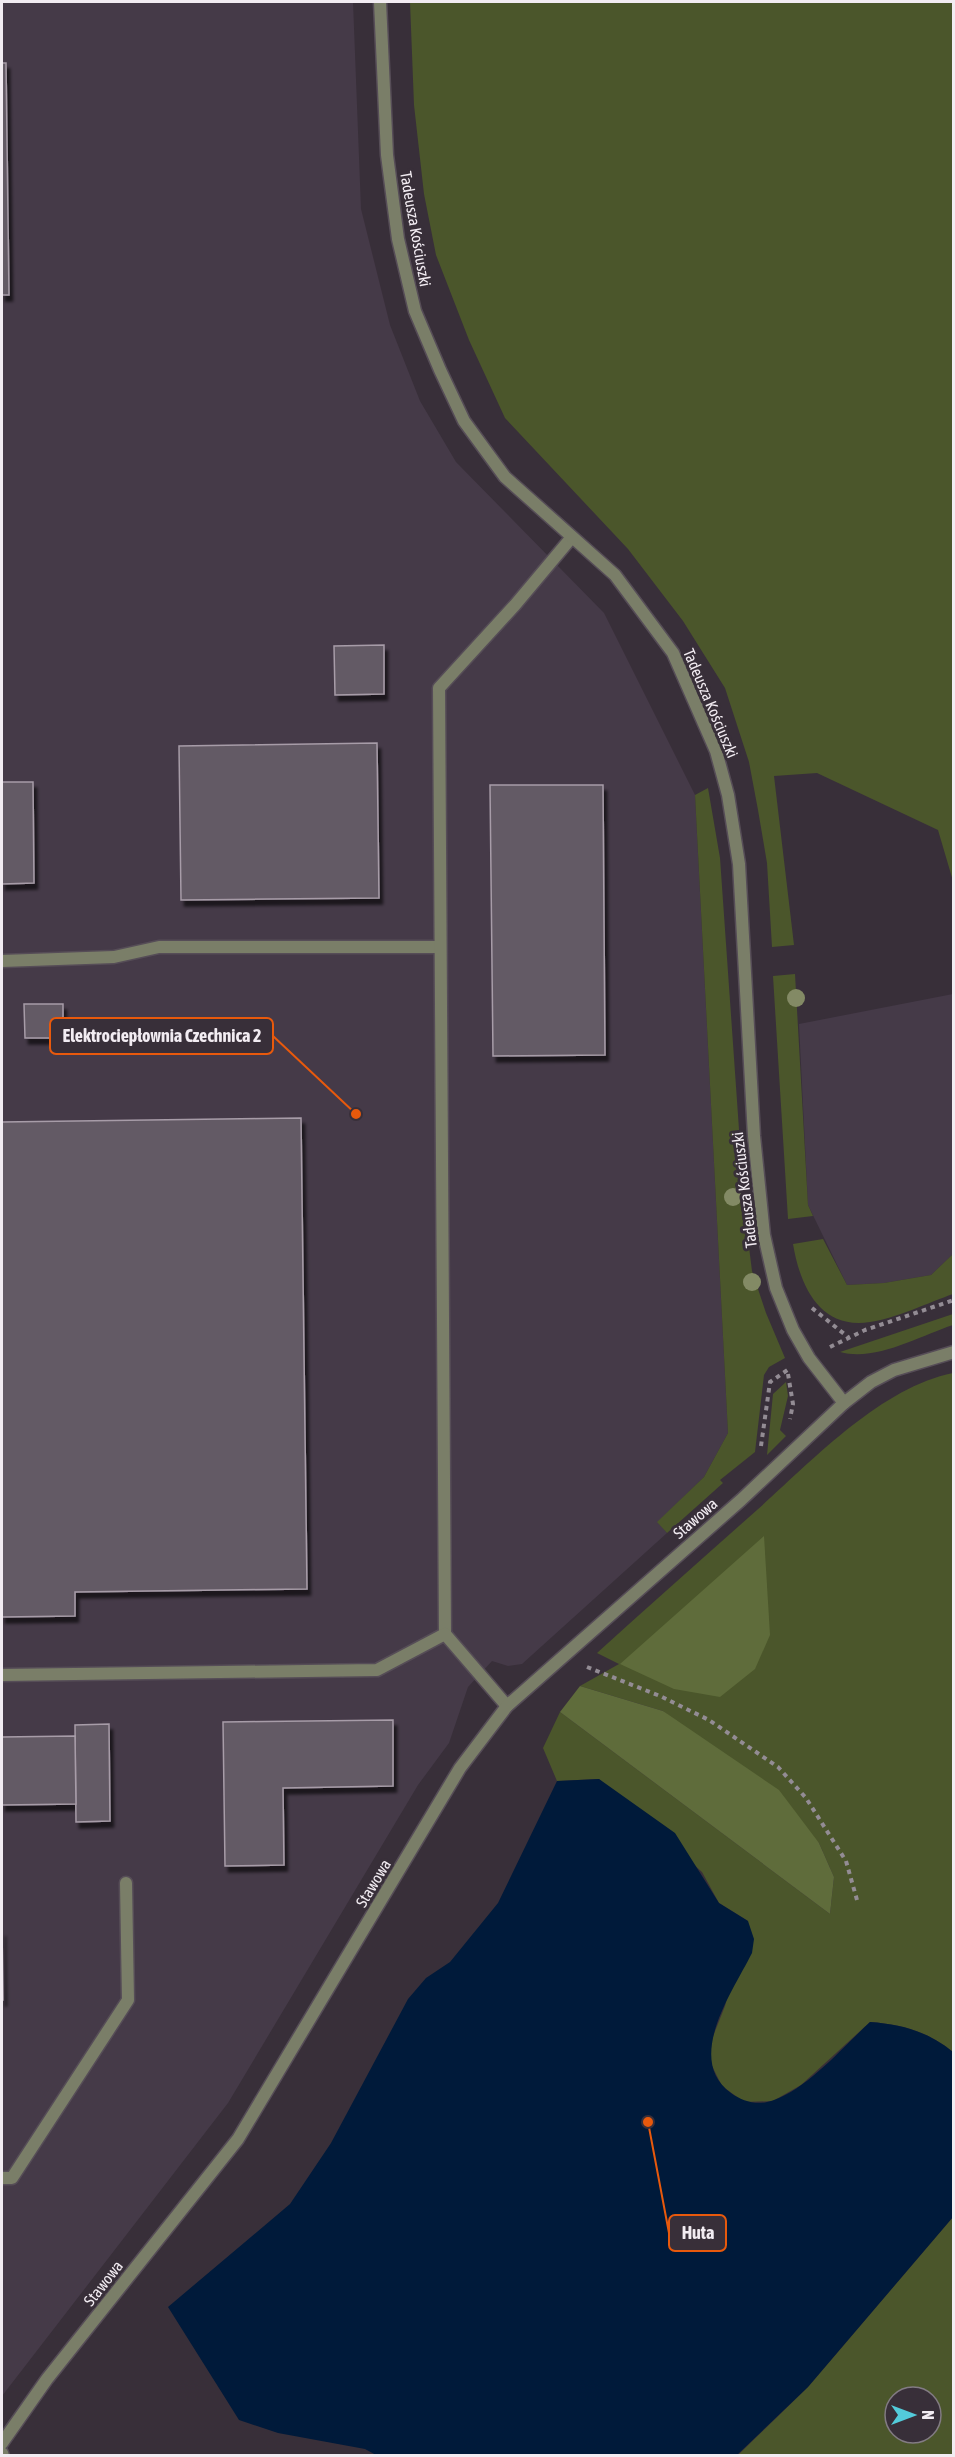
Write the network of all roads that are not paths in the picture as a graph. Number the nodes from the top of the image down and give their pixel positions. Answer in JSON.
{"nodes":[{"id":1,"x":380,"y":2,"type":"edge"},
{"id":2,"x":572,"y":537,"type":"junction"},
{"id":3,"x":439,"y":947,"type":"junction"},
{"id":4,"x":2,"y":961,"type":"edge"},
{"id":5,"x":954,"y":1352,"type":"edge"},
{"id":6,"x":844,"y":1403,"type":"junction"},
{"id":7,"x":445,"y":1634,"type":"junction"},
{"id":8,"x":2,"y":1675,"type":"edge"},
{"id":9,"x":507,"y":1706,"type":"junction"},
{"id":10,"x":126,"y":1883,"type":"dead end"},
{"id":11,"x":2,"y":2178,"type":"edge"},
{"id":12,"x":2,"y":2443,"type":"edge"}],
"edges":[{"from":1,"to":2,"type":"street","name":"Tadeusza Kościuszki"},
{"from":2,"to":3,"type":"street"},
{"from":2,"to":6,"type":"street","name":"Tadeusza Kościuszki"},
{"from":3,"to":4,"type":"street"},
{"from":3,"to":7,"type":"street"},
{"from":5,"to":6,"type":"street"},
{"from":6,"to":9,"type":"street","name":"Stawowa"},
{"from":7,"to":8,"type":"street"},
{"from":7,"to":9,"type":"street"},
{"from":9,"to":12,"type":"street","name":"Stawowa"},
{"from":10,"to":11,"type":"street"}]}
